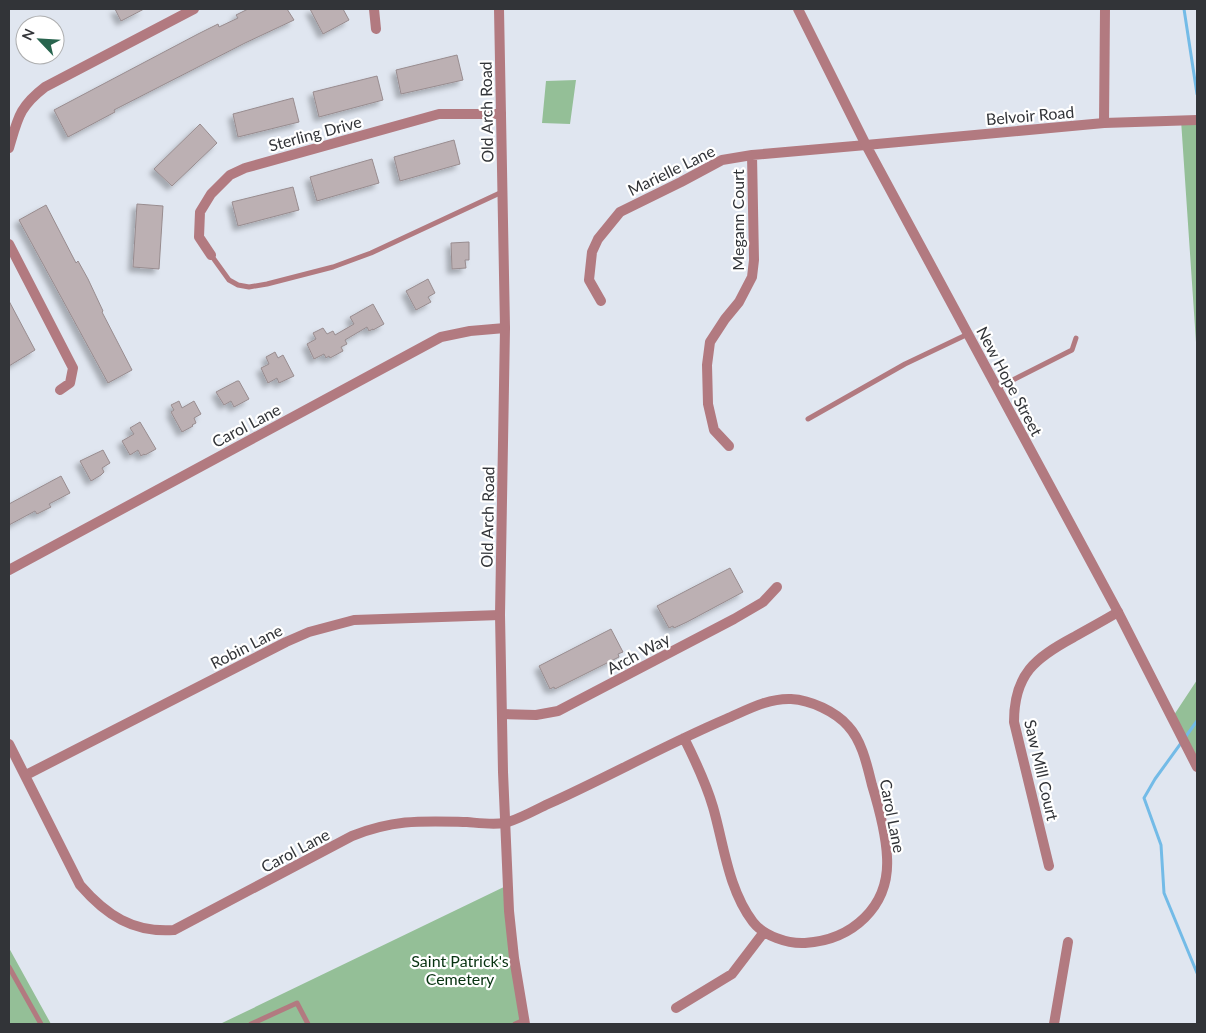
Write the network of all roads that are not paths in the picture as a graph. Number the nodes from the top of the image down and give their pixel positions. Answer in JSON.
{"nodes":[{"id":1,"x":194,"y":9,"type":"edge"},
{"id":2,"x":374,"y":9,"type":"edge"},
{"id":3,"x":499,"y":9,"type":"edge"},
{"id":4,"x":798,"y":9,"type":"edge"},
{"id":5,"x":1106,"y":9,"type":"edge"},
{"id":6,"x":176,"y":13,"type":"edge"},
{"id":7,"x":376,"y":29,"type":"dead end"},
{"id":8,"x":501,"y":114,"type":"junction"},
{"id":9,"x":1195,"y":120,"type":"edge"},
{"id":10,"x":1104,"y":123,"type":"junction"},
{"id":11,"x":866,"y":145,"type":"junction"},
{"id":12,"x":9,"y":148,"type":"edge"},
{"id":13,"x":752,"y":155,"type":"junction"},
{"id":14,"x":502,"y":192,"type":"junction"},
{"id":15,"x":9,"y":244,"type":"edge"},
{"id":16,"x":211,"y":255,"type":"joint"},
{"id":17,"x":600,"y":301,"type":"dead end"},
{"id":18,"x":505,"y":328,"type":"junction"},
{"id":19,"x":968,"y":334,"type":"junction"},
{"id":20,"x":1076,"y":338,"type":"dead end"},
{"id":21,"x":997,"y":388,"type":"junction"},
{"id":22,"x":60,"y":390,"type":"dead end"},
{"id":23,"x":808,"y":418,"type":"dead end"},
{"id":24,"x":729,"y":446,"type":"dead end"},
{"id":25,"x":9,"y":570,"type":"edge"},
{"id":26,"x":777,"y":586,"type":"dead end"},
{"id":27,"x":1118,"y":612,"type":"junction"},
{"id":28,"x":500,"y":615,"type":"junction"},
{"id":29,"x":502,"y":714,"type":"junction"},
{"id":30,"x":684,"y":738,"type":"junction"},
{"id":31,"x":9,"y":744,"type":"edge"},
{"id":32,"x":1197,"y":767,"type":"edge"},
{"id":33,"x":26,"y":775,"type":"junction"},
{"id":34,"x":505,"y":824,"type":"junction"},
{"id":35,"x":1049,"y":866,"type":"dead end"},
{"id":36,"x":764,"y":932,"type":"junction"},
{"id":37,"x":1068,"y":942,"type":"dead end"},
{"id":38,"x":9,"y":967,"type":"edge"},
{"id":39,"x":676,"y":1008,"type":"dead end"},
{"id":40,"x":521,"y":1023,"type":"edge"},
{"id":41,"x":41,"y":1024,"type":"edge"},
{"id":42,"x":251,"y":1024,"type":"edge"},
{"id":43,"x":308,"y":1024,"type":"edge"},
{"id":44,"x":1054,"y":1024,"type":"edge"}],
"edges":[{"from":1,"to":6,"type":"street"},
{"from":2,"to":7,"type":"street"},
{"from":3,"to":8,"type":"street","name":"Old Arch Road"},
{"from":4,"to":11,"type":"street","name":"New Hope Street"},
{"from":5,"to":10,"type":"street"},
{"from":6,"to":12,"type":"street"},
{"from":8,"to":14,"type":"street","name":"Old Arch Road"},
{"from":8,"to":16,"type":"street","name":"Sterling Drive"},
{"from":9,"to":10,"type":"street","name":"Belvoir Road"},
{"from":10,"to":11,"type":"street","name":"Belvoir Road"},
{"from":11,"to":13,"type":"street","name":"Marielle Lane"},
{"from":11,"to":19,"type":"street","name":"New Hope Street"},
{"from":13,"to":17,"type":"street","name":"Marielle Lane"},
{"from":13,"to":24,"type":"street","name":"Megann Court"},
{"from":14,"to":16,"type":"lane"},
{"from":14,"to":18,"type":"street","name":"Old Arch Road"},
{"from":15,"to":22,"type":"street"},
{"from":18,"to":25,"type":"street","name":"Carol Lane"},
{"from":18,"to":28,"type":"street","name":"Old Arch Road"},
{"from":19,"to":21,"type":"street","name":"New Hope Street"},
{"from":19,"to":23,"type":"lane"},
{"from":20,"to":21,"type":"lane"},
{"from":21,"to":27,"type":"street","name":"New Hope Street"},
{"from":26,"to":29,"type":"street","name":"Arch Way"},
{"from":27,"to":32,"type":"street","name":"New Hope Street"},
{"from":27,"to":35,"type":"street","name":"Saw Mill Court"},
{"from":28,"to":29,"type":"street","name":"Old Arch Road"},
{"from":28,"to":33,"type":"street","name":"Robin Lane"},
{"from":29,"to":34,"type":"street","name":"Old Arch Road"},
{"from":30,"to":34,"type":"street","name":"Carol Lane"},
{"from":30,"to":36,"type":"street","name":"Carol Lane"},
{"from":30,"to":36,"type":"street","name":"Carol Lane"},
{"from":31,"to":33,"type":"street","name":"Carol Lane"},
{"from":33,"to":34,"type":"street","name":"Carol Lane"},
{"from":34,"to":40,"type":"street","name":"Old Arch Road"},
{"from":36,"to":39,"type":"street"},
{"from":37,"to":44,"type":"street"},
{"from":38,"to":41,"type":"lane"},
{"from":42,"to":43,"type":"lane"}]}
